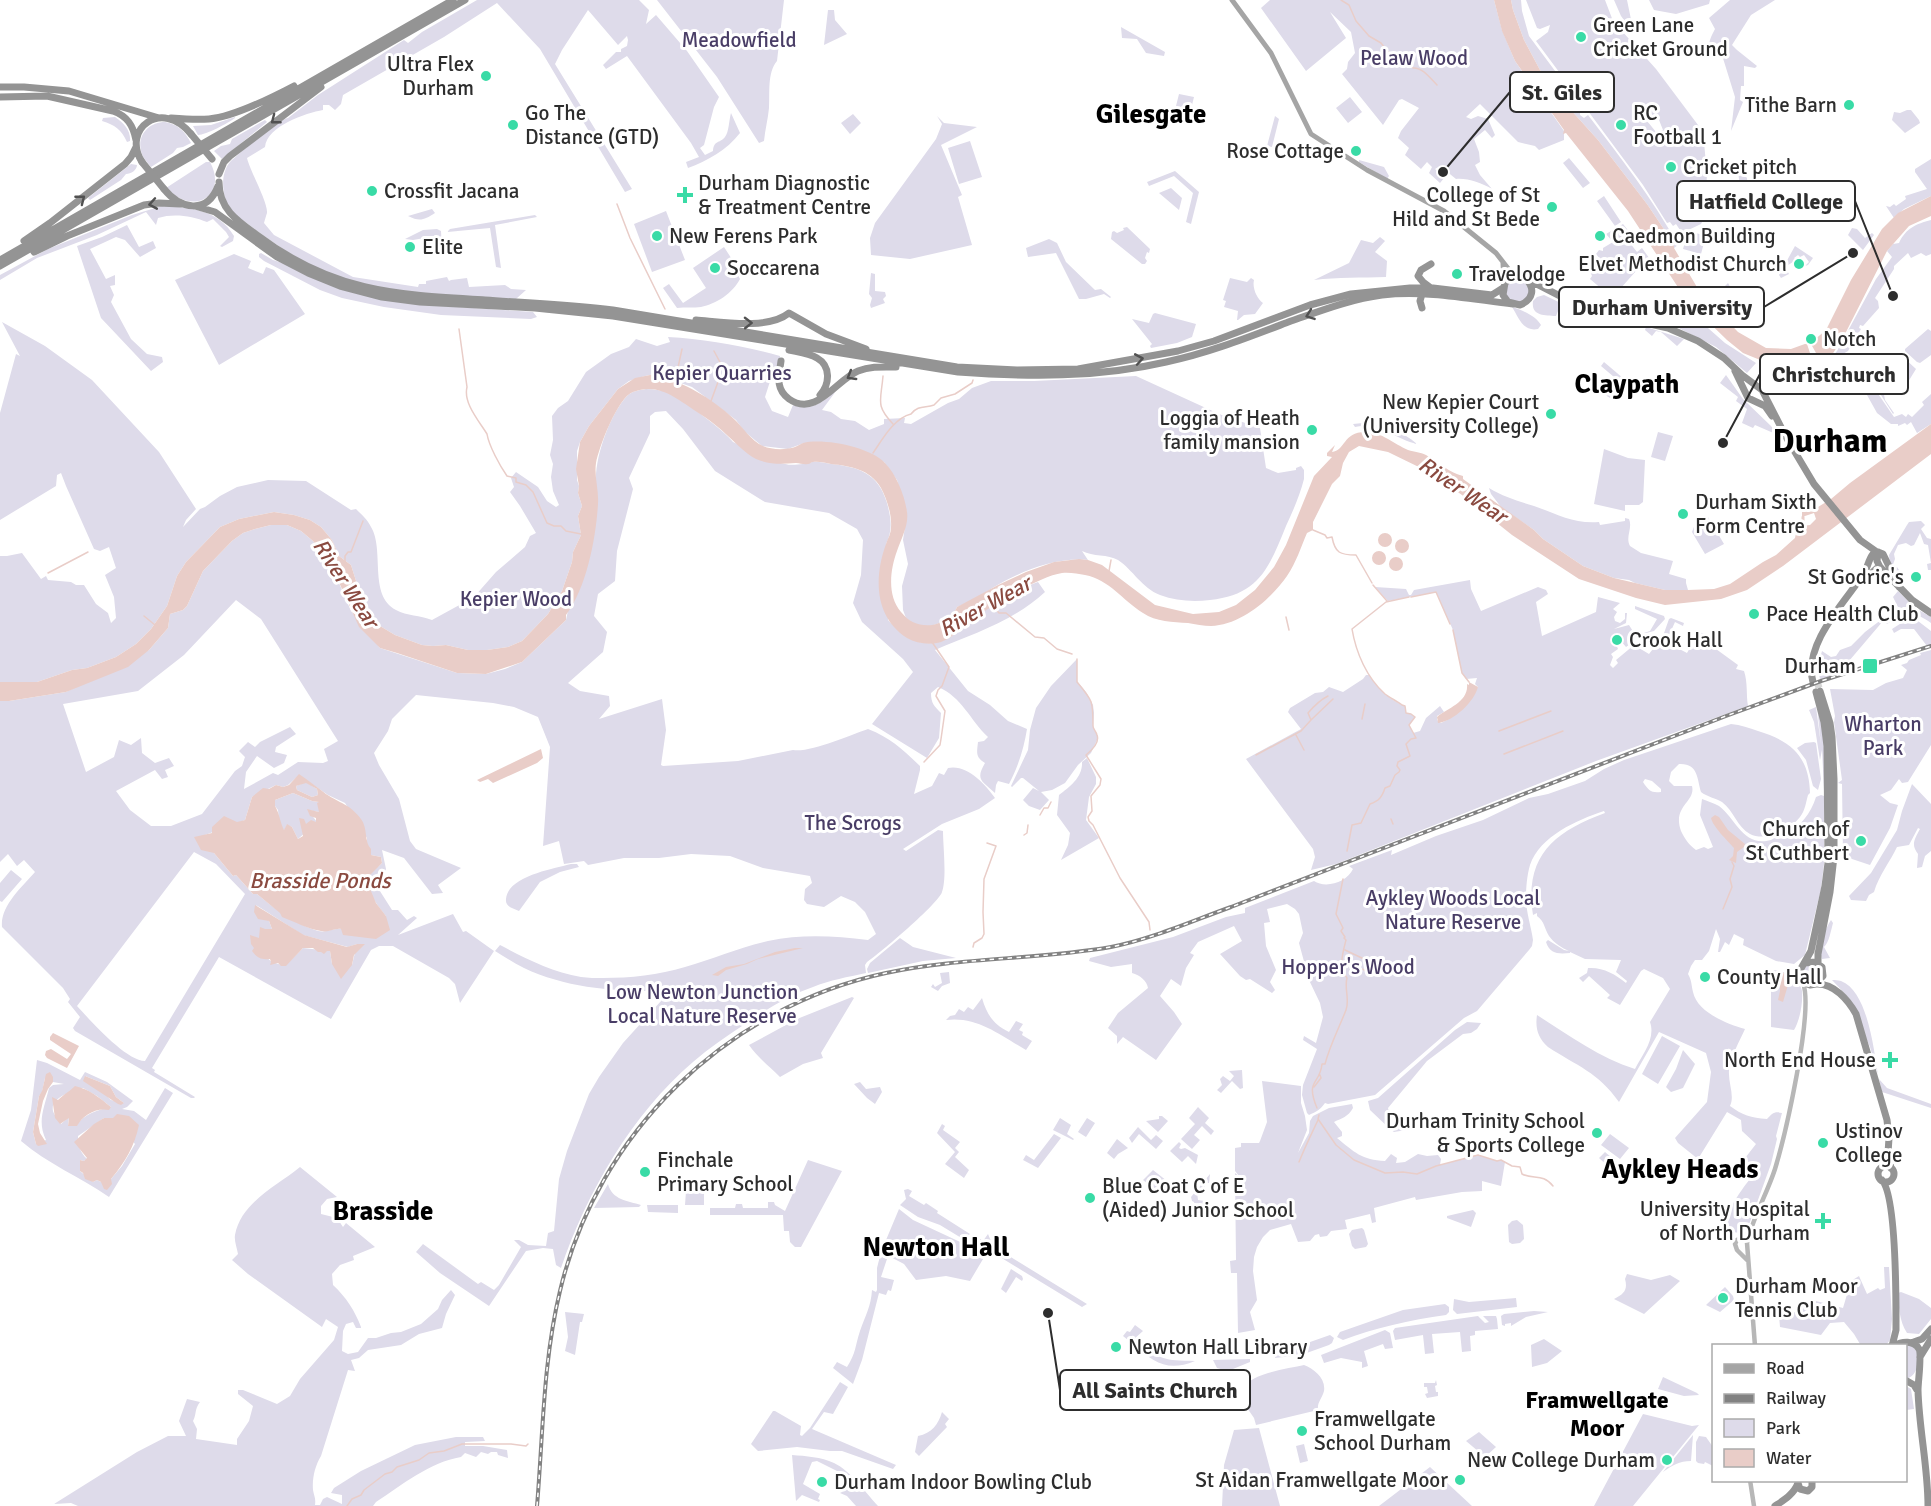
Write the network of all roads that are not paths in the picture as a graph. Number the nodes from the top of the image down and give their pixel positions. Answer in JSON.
{"nodes":[{"id":1,"x":453,"y":0,"type":"edge"},
{"id":2,"x":465,"y":0,"type":"edge"},
{"id":3,"x":1232,"y":0,"type":"edge"},
{"id":4,"x":348,"y":64,"type":"junction"},
{"id":5,"x":0,"y":87,"type":"edge"},
{"id":6,"x":0,"y":97,"type":"edge"},
{"id":7,"x":159,"y":118,"type":"junction"},
{"id":8,"x":171,"y":118,"type":"junction"},
{"id":9,"x":136,"y":143,"type":"junction"},
{"id":10,"x":219,"y":174,"type":"junction"},
{"id":11,"x":219,"y":182,"type":"junction"},
{"id":12,"x":180,"y":204,"type":"junction"},
{"id":13,"x":195,"y":206,"type":"junction"},
{"id":14,"x":0,"y":259,"type":"edge"},
{"id":15,"x":1503,"y":262,"type":"junction"},
{"id":16,"x":1431,"y":264,"type":"dead end"},
{"id":17,"x":0,"y":268,"type":"edge"},
{"id":18,"x":1521,"y":277,"type":"junction"},
{"id":19,"x":1504,"y":287,"type":"junction"},
{"id":20,"x":1433,"y":288,"type":"junction"},
{"id":21,"x":1552,"y":293,"type":"junction"},
{"id":22,"x":1422,"y":294,"type":"junction"},
{"id":23,"x":1531,"y":296,"type":"junction"},
{"id":24,"x":1513,"y":304,"type":"junction"},
{"id":25,"x":1422,"y":308,"type":"dead end"},
{"id":26,"x":648,"y":316,"type":"junction"},
{"id":27,"x":766,"y":342,"type":"junction"},
{"id":28,"x":893,"y":357,"type":"junction"},
{"id":29,"x":1728,"y":361,"type":"junction"},
{"id":30,"x":928,"y":369,"type":"junction"},
{"id":31,"x":1766,"y":397,"type":"junction"},
{"id":32,"x":1754,"y":402,"type":"junction"},
{"id":33,"x":1785,"y":435,"type":"junction"},
{"id":34,"x":1860,"y":540,"type":"junction"},
{"id":35,"x":1877,"y":552,"type":"junction"},
{"id":36,"x":1869,"y":560,"type":"junction"},
{"id":37,"x":1885,"y":560,"type":"junction"},
{"id":38,"x":1879,"y":567,"type":"junction"},
{"id":39,"x":1899,"y":586,"type":"junction"},
{"id":40,"x":1931,"y":613,"type":"edge"},
{"id":41,"x":1805,"y":963,"type":"junction"},
{"id":42,"x":1818,"y":963,"type":"junction"},
{"id":43,"x":1823,"y":970,"type":"junction"},
{"id":44,"x":1802,"y":981,"type":"junction"},
{"id":45,"x":1815,"y":984,"type":"junction"},
{"id":46,"x":1834,"y":988,"type":"junction"},
{"id":47,"x":1806,"y":994,"type":"junction"},
{"id":48,"x":1888,"y":1153,"type":"junction"},
{"id":49,"x":1881,"y":1167,"type":"junction"},
{"id":50,"x":1891,"y":1168,"type":"junction"},
{"id":51,"x":1882,"y":1180,"type":"junction"},
{"id":52,"x":1892,"y":1180,"type":"junction"},
{"id":53,"x":1890,"y":1198,"type":"junction"},
{"id":54,"x":1749,"y":1232,"type":"junction"},
{"id":55,"x":1741,"y":1239,"type":"junction"},
{"id":56,"x":1747,"y":1245,"type":"junction"},
{"id":57,"x":1739,"y":1252,"type":"junction"},
{"id":58,"x":1748,"y":1262,"type":"junction"},
{"id":59,"x":1931,"y":1329,"type":"edge"},
{"id":60,"x":1896,"y":1330,"type":"junction"},
{"id":61,"x":1931,"y":1339,"type":"edge"},
{"id":62,"x":1907,"y":1342,"type":"junction"},
{"id":63,"x":1755,"y":1344,"type":"edge"},
{"id":64,"x":1893,"y":1344,"type":"edge"},
{"id":65,"x":1900,"y":1344,"type":"edge"},
{"id":66,"x":1920,"y":1358,"type":"junction"},
{"id":67,"x":1918,"y":1372,"type":"junction"},
{"id":68,"x":1907,"y":1381,"type":"edge"},
{"id":69,"x":1907,"y":1381,"type":"edge"},
{"id":70,"x":1918,"y":1392,"type":"junction"},
{"id":71,"x":1750,"y":1482,"type":"edge"},
{"id":72,"x":1798,"y":1482,"type":"edge"},
{"id":73,"x":1812,"y":1482,"type":"edge"},
{"id":74,"x":1808,"y":1491,"type":"junction"},
{"id":75,"x":1787,"y":1498,"type":"junction"},
{"id":76,"x":1754,"y":1506,"type":"edge"},
{"id":77,"x":1775,"y":1506,"type":"edge"},
{"id":78,"x":1928,"y":1506,"type":"edge"}],
"edges":[{"from":1,"to":4,"type":"highway"},
{"from":2,"to":4,"type":"highway"},
{"from":3,"to":15,"type":"main road"},
{"from":4,"to":8,"type":"highway"},
{"from":4,"to":10,"type":"highway","one_way":true},
{"from":4,"to":14,"type":"highway"},
{"from":4,"to":17,"type":"highway"},
{"from":5,"to":7,"type":"highway"},
{"from":6,"to":9,"type":"highway"},
{"from":7,"to":8,"type":"highway"},
{"from":7,"to":9,"type":"highway"},
{"from":8,"to":10,"type":"highway","bridge":true},
{"from":9,"to":12,"type":"highway","bridge":true},
{"from":14,"to":9,"type":"highway","one_way":true},
{"from":10,"to":11,"type":"highway"},
{"from":11,"to":13,"type":"highway"},
{"from":11,"to":26,"type":"highway"},
{"from":12,"to":13,"type":"highway"},
{"from":12,"to":17,"type":"highway","one_way":true},
{"from":13,"to":27,"type":"highway"},
{"from":15,"to":18,"type":"main road"},
{"from":15,"to":19,"type":"main road"},
{"from":16,"to":20,"type":"highway"},
{"from":18,"to":19,"type":"highway"},
{"from":18,"to":21,"type":"highway"},
{"from":18,"to":23,"type":"highway"},
{"from":19,"to":20,"type":"highway"},
{"from":19,"to":24,"type":"highway"},
{"from":28,"to":20,"type":"highway","one_way":true},
{"from":21,"to":23,"type":"highway"},
{"from":21,"to":29,"type":"highway"},
{"from":22,"to":24,"type":"highway"},
{"from":22,"to":25,"type":"highway"},
{"from":22,"to":30,"type":"highway","one_way":true},
{"from":23,"to":24,"type":"highway"},
{"from":26,"to":28,"type":"highway"},
{"from":26,"to":28,"type":"highway","one_way":true},
{"from":27,"to":30,"type":"highway"},
{"from":30,"to":27,"type":"highway","one_way":true},
{"from":29,"to":31,"type":"highway"},
{"from":29,"to":32,"type":"highway"},
{"from":31,"to":32,"type":"highway"},
{"from":31,"to":33,"type":"highway"},
{"from":32,"to":33,"type":"highway"},
{"from":33,"to":34,"type":"highway"},
{"from":34,"to":35,"type":"highway"},
{"from":34,"to":36,"type":"highway"},
{"from":35,"to":36,"type":"highway"},
{"from":35,"to":37,"type":"highway"},
{"from":35,"to":38,"type":"highway"},
{"from":36,"to":38,"type":"highway"},
{"from":36,"to":38,"type":"highway"},
{"from":37,"to":38,"type":"highway"},
{"from":37,"to":39,"type":"highway"},
{"from":38,"to":39,"type":"highway"},
{"from":39,"to":40,"type":"highway"},
{"from":41,"to":42,"type":"highway"},
{"from":41,"to":42,"type":"highway"},
{"from":41,"to":44,"type":"highway"},
{"from":42,"to":43,"type":"highway"},
{"from":43,"to":45,"type":"highway"},
{"from":43,"to":46,"type":"highway"},
{"from":44,"to":45,"type":"highway"},
{"from":44,"to":47,"type":"main road"},
{"from":45,"to":46,"type":"highway"},
{"from":45,"to":47,"type":"main road"},
{"from":46,"to":48,"type":"highway"},
{"from":47,"to":54,"type":"main road"},
{"from":48,"to":49,"type":"highway"},
{"from":48,"to":50,"type":"highway"},
{"from":49,"to":50,"type":"highway"},
{"from":49,"to":51,"type":"highway"},
{"from":50,"to":52,"type":"highway"},
{"from":51,"to":52,"type":"highway"},
{"from":51,"to":53,"type":"highway"},
{"from":52,"to":53,"type":"highway"},
{"from":53,"to":60,"type":"highway"},
{"from":54,"to":55,"type":"main road"},
{"from":54,"to":56,"type":"main road"},
{"from":55,"to":56,"type":"main road"},
{"from":55,"to":57,"type":"main road"},
{"from":56,"to":57,"type":"main road"},
{"from":56,"to":58,"type":"main road"},
{"from":57,"to":58,"type":"main road"},
{"from":58,"to":63,"type":"main road"},
{"from":59,"to":62,"type":"highway"},
{"from":60,"to":62,"type":"highway"},
{"from":60,"to":64,"type":"highway"},
{"from":61,"to":66,"type":"highway"},
{"from":62,"to":65,"type":"highway"},
{"from":62,"to":66,"type":"highway"},
{"from":66,"to":67,"type":"highway"},
{"from":67,"to":68,"type":"highway"},
{"from":67,"to":70,"type":"highway"},
{"from":69,"to":70,"type":"highway"},
{"from":70,"to":78,"type":"highway"},
{"from":71,"to":76,"type":"main road"},
{"from":72,"to":74,"type":"highway"},
{"from":72,"to":75,"type":"highway"},
{"from":73,"to":74,"type":"highway"},
{"from":74,"to":75,"type":"highway"},
{"from":75,"to":77,"type":"highway"}]}
